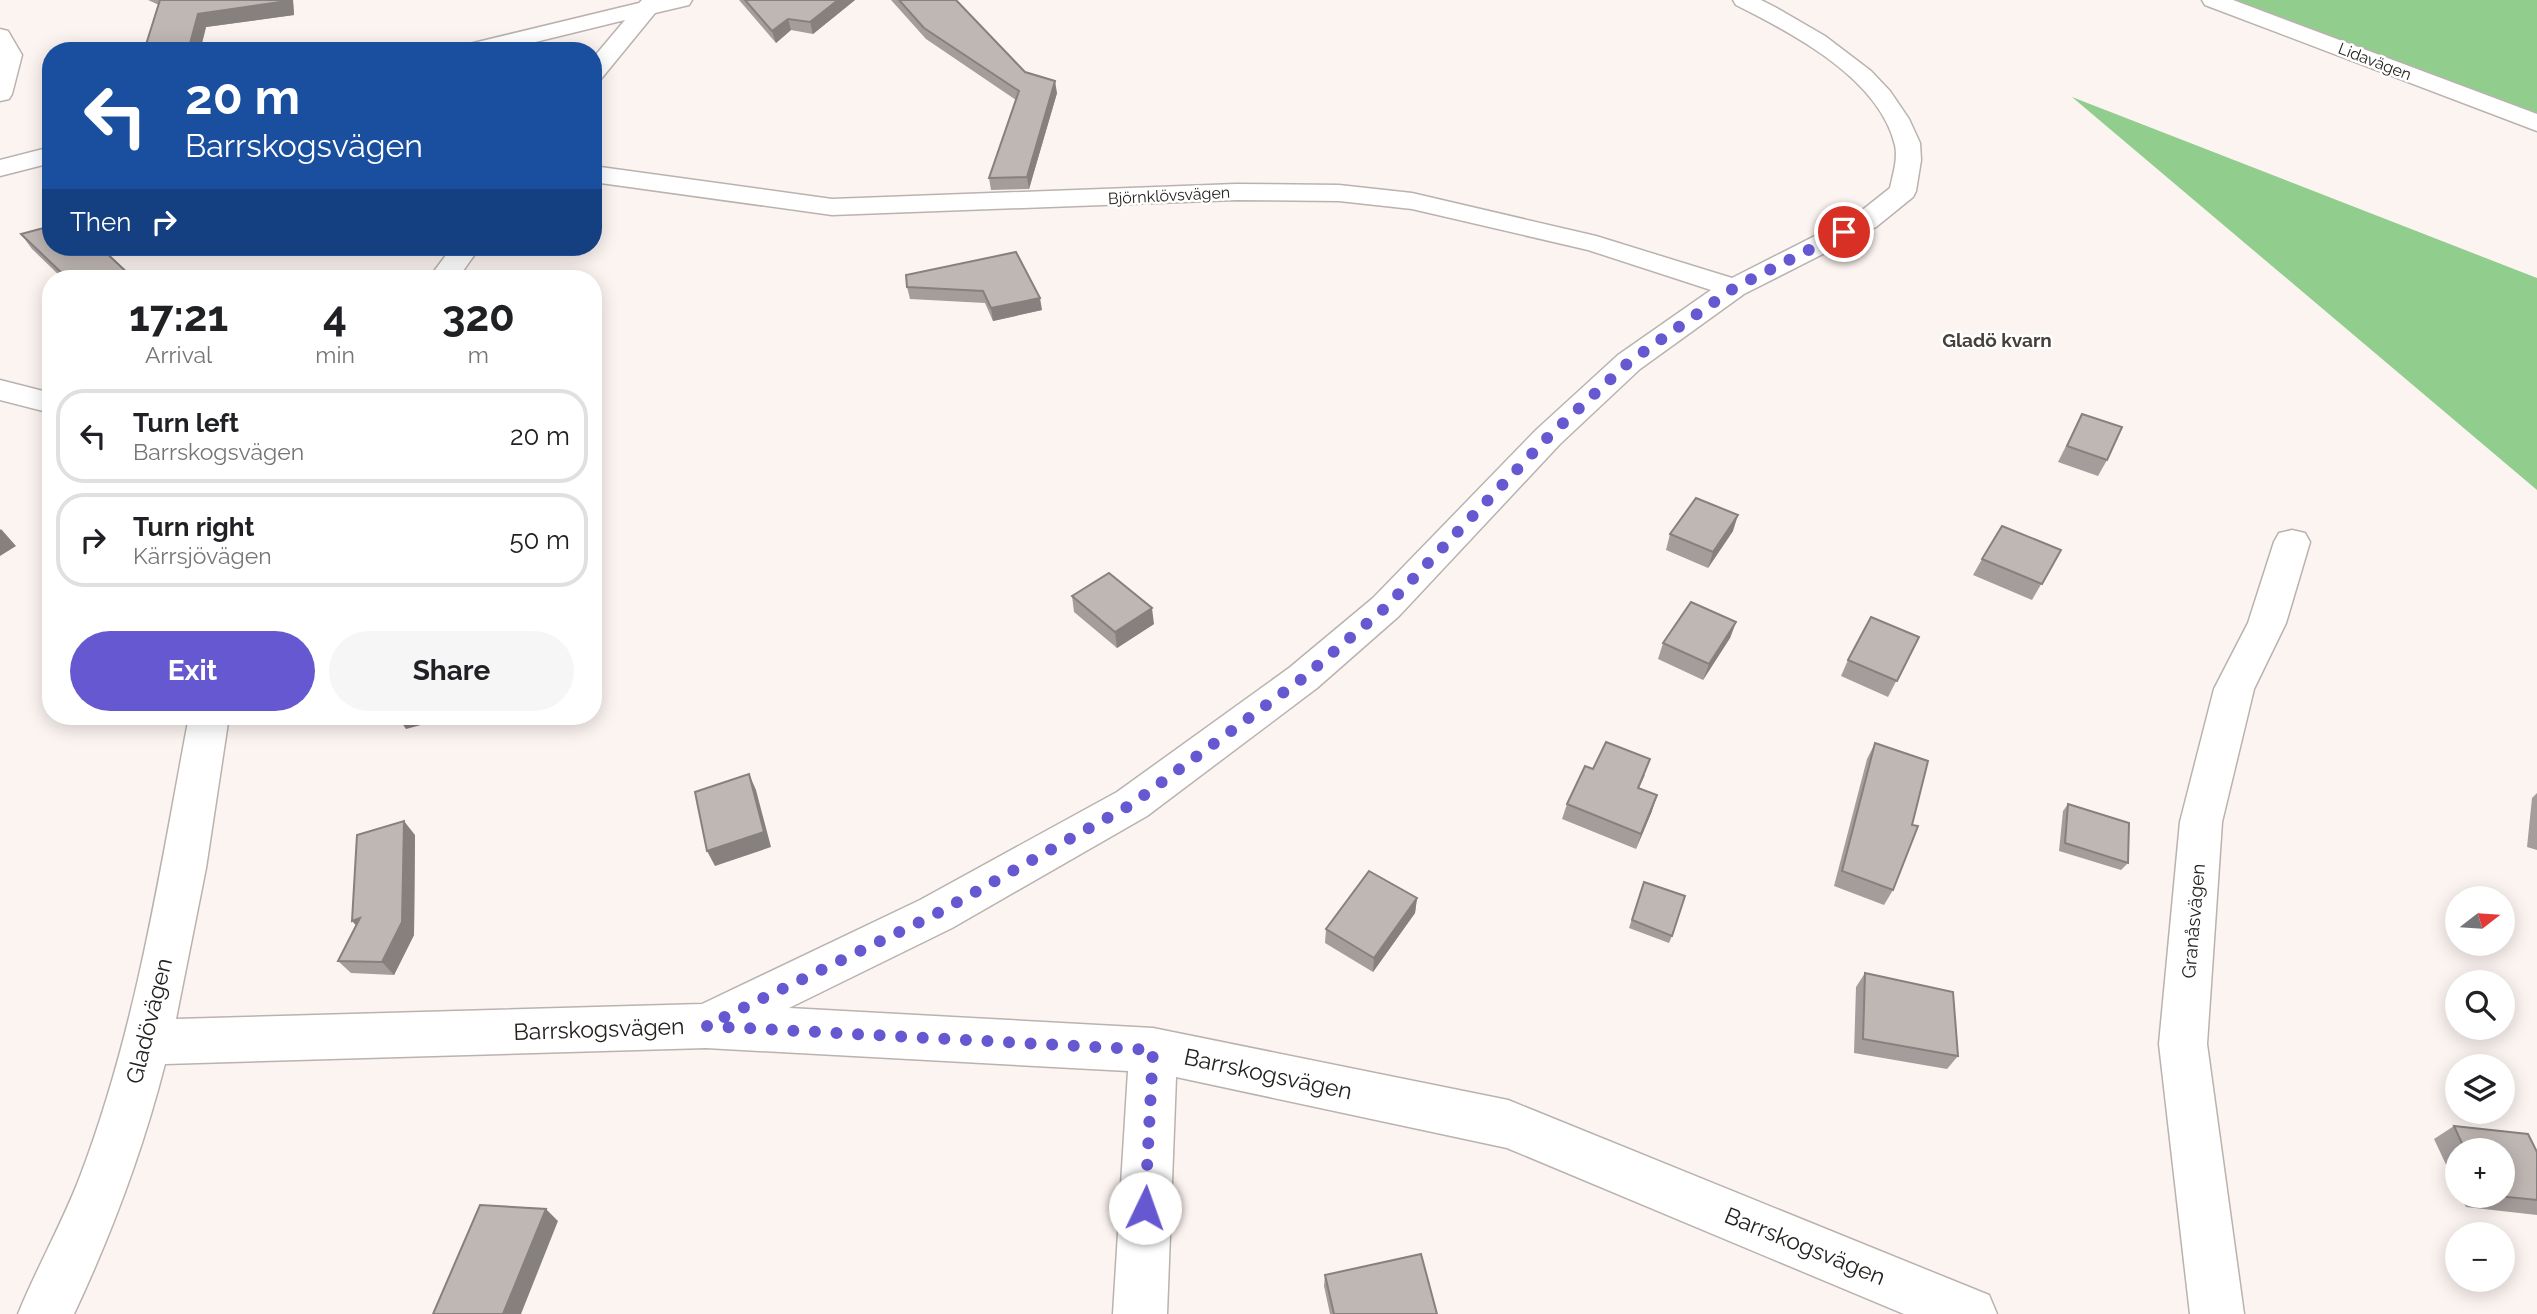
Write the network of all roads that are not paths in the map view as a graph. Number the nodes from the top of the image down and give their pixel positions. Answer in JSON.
{"nodes":[{"id":1,"x":681,"y":0,"type":"edge"},
{"id":2,"x":1744,"y":0,"type":"edge"},
{"id":3,"x":2213,"y":0,"type":"edge"},
{"id":4,"x":651,"y":4,"type":"edge"},
{"id":5,"x":0,"y":36,"type":"edge"},
{"id":6,"x":504,"y":42,"type":"edge"},
{"id":7,"x":4,"y":59,"type":"edge"},
{"id":8,"x":602,"y":63,"type":"edge"},
{"id":9,"x":0,"y":94,"type":"edge"},
{"id":10,"x":2537,"y":123,"type":"edge"},
{"id":11,"x":42,"y":157,"type":"edge"},
{"id":12,"x":0,"y":168,"type":"edge"},
{"id":13,"x":602,"y":175,"type":"edge"},
{"id":14,"x":1734,"y":288,"type":"junction"},
{"id":15,"x":0,"y":390,"type":"edge"},
{"id":16,"x":42,"y":401,"type":"edge"},
{"id":17,"x":2292,"y":542,"type":"dead end"},
{"id":18,"x":208,"y":725,"type":"edge"},
{"id":19,"x":706,"y":1026,"type":"junction"},
{"id":20,"x":148,"y":1042,"type":"junction"},
{"id":21,"x":1153,"y":1050,"type":"junction"},
{"id":22,"x":45,"y":1314,"type":"edge"},
{"id":23,"x":1140,"y":1314,"type":"edge"},
{"id":24,"x":1970,"y":1314,"type":"edge"},
{"id":25,"x":2217,"y":1314,"type":"edge"}],
"edges":[{"from":1,"to":4,"type":"street"},
{"from":2,"to":14,"type":"street"},
{"from":3,"to":10,"type":"street","name":"Lidavägen"},
{"from":4,"to":6,"type":"street"},
{"from":4,"to":8,"type":"street"},
{"from":5,"to":7,"type":"street"},
{"from":7,"to":9,"type":"street"},
{"from":11,"to":12,"type":"street"},
{"from":13,"to":14,"type":"street","name":"Björnklövsvägen"},
{"from":14,"to":19,"type":"street"},
{"from":15,"to":16,"type":"street"},
{"from":17,"to":25,"type":"street","name":"Granåsvägen"},
{"from":18,"to":20,"type":"street","name":"Gladövägen"},
{"from":19,"to":20,"type":"street","name":"Barrskogsvägen"},
{"from":19,"to":21,"type":"street","name":"Barrskogsvägen"},
{"from":20,"to":22,"type":"street","name":"Gladövägen"},
{"from":21,"to":23,"type":"street"},
{"from":21,"to":24,"type":"street","name":"Barrskogsvägen"}]}
